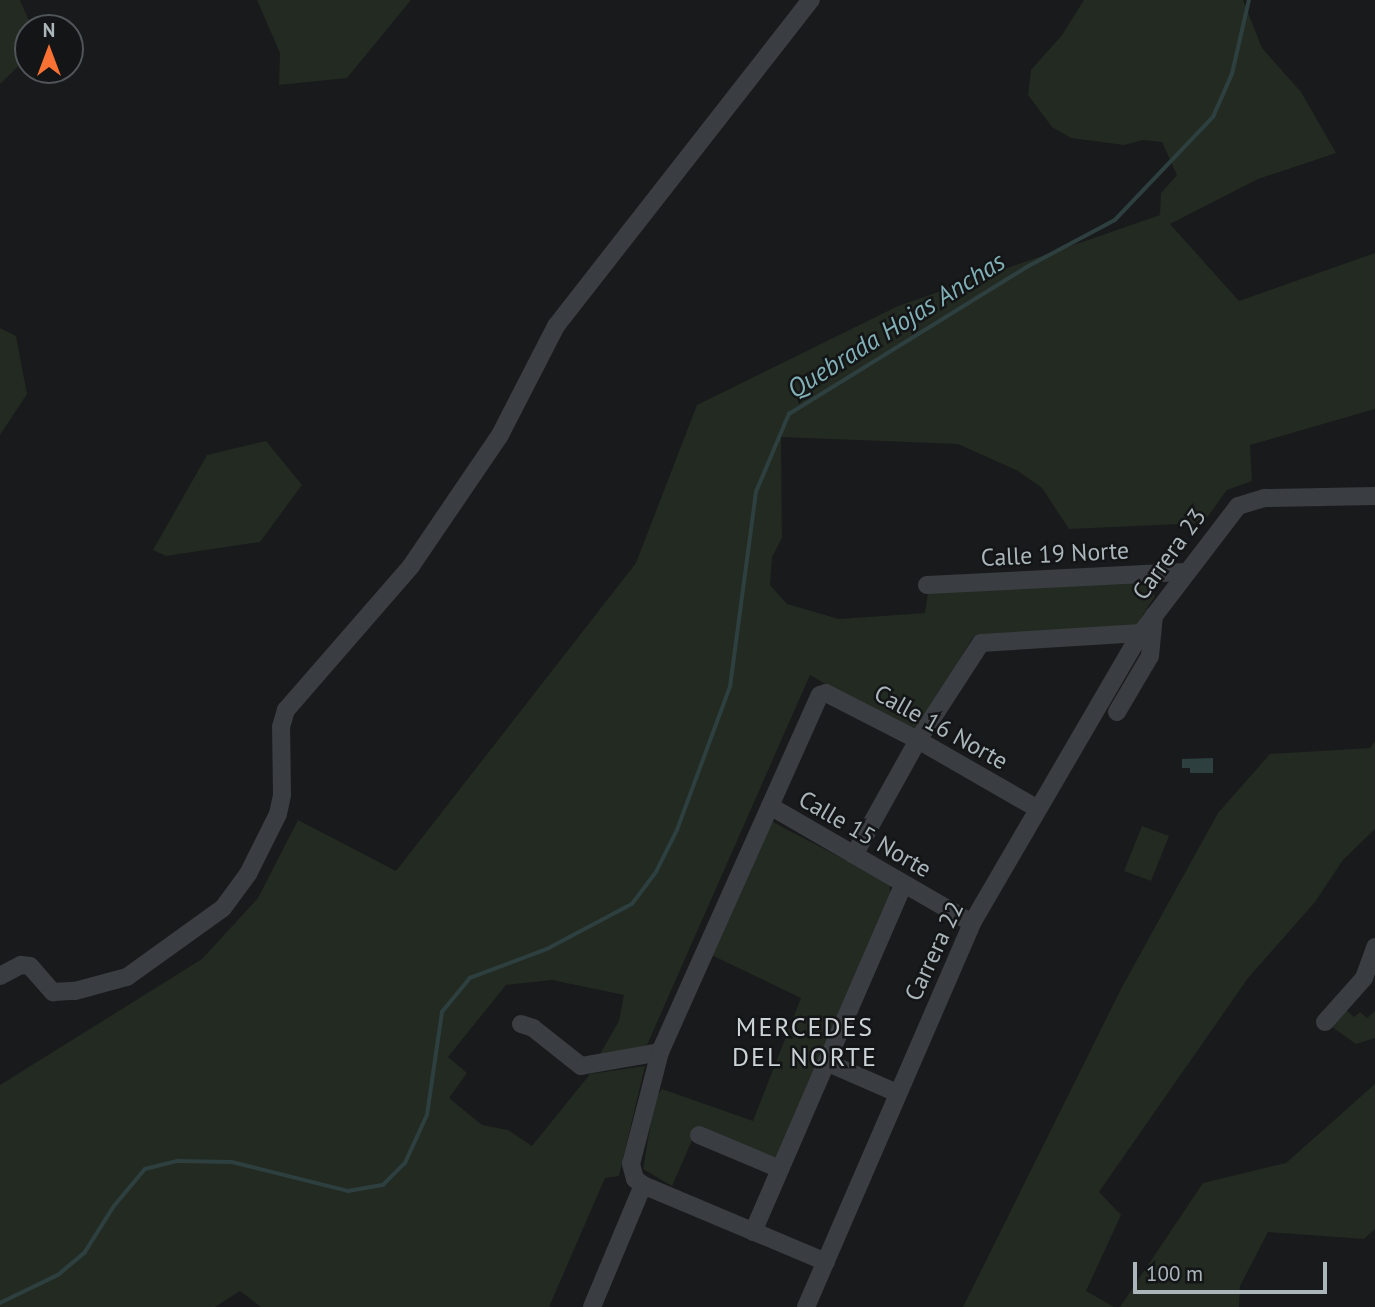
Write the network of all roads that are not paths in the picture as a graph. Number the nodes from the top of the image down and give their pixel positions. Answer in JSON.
{"nodes":[{"id":1,"x":811,"y":0,"type":"edge"},
{"id":2,"x":1375,"y":496,"type":"edge"},
{"id":3,"x":1184,"y":572,"type":"junction"},
{"id":4,"x":928,"y":585,"type":"dead end"},
{"id":5,"x":1154,"y":615,"type":"junction"},
{"id":6,"x":1141,"y":633,"type":"junction"},
{"id":7,"x":1117,"y":712,"type":"dead end"},
{"id":8,"x":918,"y":740,"type":"junction"},
{"id":9,"x":770,"y":806,"type":"junction"},
{"id":10,"x":1038,"y":809,"type":"junction"},
{"id":11,"x":854,"y":855,"type":"junction"},
{"id":12,"x":903,"y":885,"type":"junction"},
{"id":13,"x":972,"y":923,"type":"junction"},
{"id":14,"x":1375,"y":947,"type":"edge"},
{"id":15,"x":0,"y":976,"type":"edge"},
{"id":16,"x":1325,"y":1022,"type":"dead end"},
{"id":17,"x":521,"y":1024,"type":"dead end"},
{"id":18,"x":660,"y":1052,"type":"junction"},
{"id":19,"x":826,"y":1062,"type":"junction"},
{"id":20,"x":897,"y":1093,"type":"junction"},
{"id":21,"x":699,"y":1135,"type":"dead end"},
{"id":22,"x":780,"y":1169,"type":"junction"},
{"id":23,"x":643,"y":1185,"type":"junction"},
{"id":24,"x":753,"y":1232,"type":"junction"},
{"id":25,"x":826,"y":1262,"type":"junction"},
{"id":26,"x":592,"y":1307,"type":"edge"},
{"id":27,"x":806,"y":1307,"type":"edge"}],
"edges":[{"from":1,"to":15,"type":"street"},
{"from":2,"to":3,"type":"street","name":"Carrera 23"},
{"from":3,"to":4,"type":"street","name":"Calle 19 Norte"},
{"from":3,"to":5,"type":"street","name":"Carrera 23"},
{"from":5,"to":6,"type":"street","name":"Carrera 23"},
{"from":5,"to":7,"type":"street"},
{"from":6,"to":8,"type":"street"},
{"from":6,"to":10,"type":"street","name":"Carrera 22"},
{"from":8,"to":9,"type":"street","name":"Calle 16 Norte"},
{"from":8,"to":10,"type":"street","name":"Calle 16 Norte"},
{"from":8,"to":11,"type":"street"},
{"from":9,"to":11,"type":"street","name":"Calle 15 Norte"},
{"from":9,"to":18,"type":"street"},
{"from":10,"to":13,"type":"street","name":"Carrera 22"},
{"from":11,"to":12,"type":"street","name":"Calle 15 Norte"},
{"from":12,"to":13,"type":"street","name":"Calle 15 Norte"},
{"from":12,"to":19,"type":"street"},
{"from":13,"to":20,"type":"street","name":"Carrera 22"},
{"from":14,"to":16,"type":"street"},
{"from":17,"to":18,"type":"street"},
{"from":18,"to":23,"type":"street"},
{"from":19,"to":20,"type":"street"},
{"from":19,"to":22,"type":"street"},
{"from":20,"to":25,"type":"street","name":"Carrera 22"},
{"from":21,"to":22,"type":"street"},
{"from":22,"to":24,"type":"street"},
{"from":23,"to":24,"type":"street"},
{"from":23,"to":26,"type":"street"},
{"from":24,"to":25,"type":"street"},
{"from":25,"to":27,"type":"street","name":"Carrera 22"}]}
